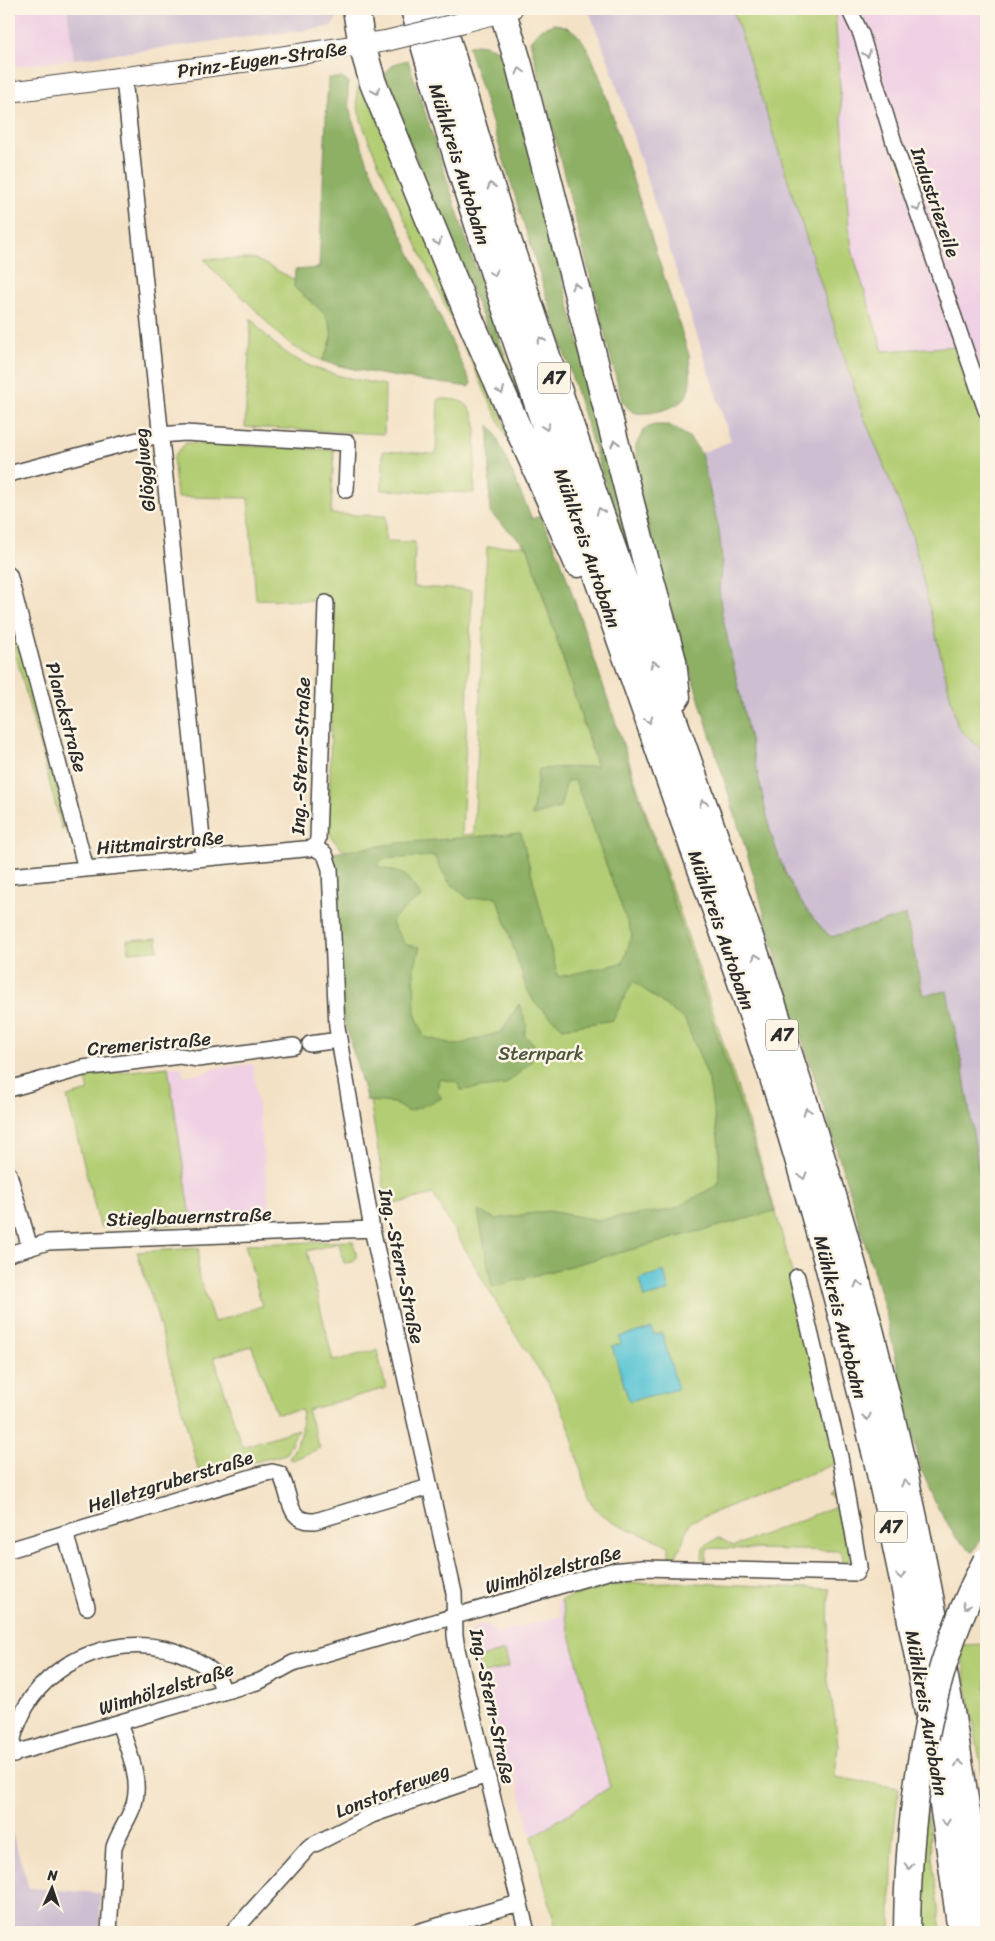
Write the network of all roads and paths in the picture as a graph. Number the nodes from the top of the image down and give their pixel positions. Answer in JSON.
{"nodes":[{"id":1,"x":356,"y":9,"type":"edge"},
{"id":2,"x":414,"y":9,"type":"edge"},
{"id":3,"x":438,"y":9,"type":"edge"},
{"id":4,"x":849,"y":9,"type":"edge"},
{"id":5,"x":505,"y":10,"type":"edge"},
{"id":6,"x":374,"y":43,"type":"junction"},
{"id":7,"x":124,"y":78,"type":"junction"},
{"id":8,"x":9,"y":92,"type":"edge"},
{"id":9,"x":986,"y":410,"type":"edge"},
{"id":10,"x":160,"y":435,"type":"junction"},
{"id":11,"x":9,"y":474,"type":"edge"},
{"id":12,"x":346,"y":490,"type":"dead end"},
{"id":13,"x":9,"y":574,"type":"edge"},
{"id":14,"x":326,"y":603,"type":"dead end"},
{"id":15,"x":615,"y":625,"type":"junction"},
{"id":16,"x":682,"y":743,"type":"junction"},
{"id":17,"x":315,"y":848,"type":"junction"},
{"id":18,"x":204,"y":858,"type":"junction"},
{"id":19,"x":86,"y":869,"type":"junction"},
{"id":20,"x":9,"y":876,"type":"edge"},
{"id":21,"x":339,"y":1040,"type":"junction"},
{"id":22,"x":310,"y":1044,"type":"dead end"},
{"id":23,"x":294,"y":1046,"type":"dead end"},
{"id":24,"x":9,"y":1089,"type":"edge"},
{"id":25,"x":9,"y":1174,"type":"edge"},
{"id":26,"x":372,"y":1229,"type":"junction"},
{"id":27,"x":30,"y":1248,"type":"junction"},
{"id":28,"x":9,"y":1254,"type":"edge"},
{"id":29,"x":797,"y":1277,"type":"dead end"},
{"id":30,"x":429,"y":1487,"type":"junction"},
{"id":31,"x":65,"y":1533,"type":"junction"},
{"id":32,"x":9,"y":1550,"type":"edge"},
{"id":33,"x":986,"y":1561,"type":"edge"},
{"id":34,"x":87,"y":1607,"type":"dead end"},
{"id":35,"x":454,"y":1616,"type":"junction"},
{"id":36,"x":223,"y":1692,"type":"junction"},
{"id":37,"x":120,"y":1723,"type":"junction"},
{"id":38,"x":11,"y":1755,"type":"edge"},
{"id":39,"x":487,"y":1775,"type":"junction"},
{"id":40,"x":519,"y":1903,"type":"junction"},
{"id":41,"x":109,"y":1932,"type":"edge"},
{"id":42,"x":233,"y":1932,"type":"edge"},
{"id":43,"x":417,"y":1932,"type":"edge"},
{"id":44,"x":527,"y":1932,"type":"edge"},
{"id":45,"x":907,"y":1932,"type":"edge"},
{"id":46,"x":961,"y":1932,"type":"edge"},
{"id":47,"x":984,"y":1932,"type":"edge"}],
"edges":[{"from":1,"to":6,"type":"highway"},
{"from":2,"to":15,"type":"highway","name":"Mühlkreis Autobahn","number":"A7","one_way":true},
{"from":16,"to":3,"type":"highway","name":"Mühlkreis Autobahn","number":"A7","one_way":true},
{"from":4,"to":9,"type":"street","name":"Industriezeile","one_way":true},
{"from":5,"to":6,"type":"main road","name":"Prinz-Eugen-Straße","bridge":true},
{"from":16,"to":5,"type":"highway","one_way":true},
{"from":6,"to":7,"type":"main road","name":"Prinz-Eugen-Straße"},
{"from":6,"to":15,"type":"highway","one_way":true},
{"from":7,"to":8,"type":"main road","name":"Prinz-Eugen-Straße"},
{"from":7,"to":10,"type":"street","name":"Glögglweg"},
{"from":10,"to":11,"type":"street"},
{"from":10,"to":12,"type":"street"},
{"from":10,"to":18,"type":"street","name":"Glögglweg"},
{"from":13,"to":19,"type":"street","name":"Planckstraße"},
{"from":14,"to":17,"type":"street","name":"Ing.-Stern-Straße"},
{"from":15,"to":46,"type":"highway","name":"Mühlkreis Autobahn","number":"A7","one_way":true},
{"from":47,"to":16,"type":"highway","name":"Mühlkreis Autobahn","number":"A7","one_way":true},
{"from":17,"to":18,"type":"street","name":"Hittmairstraße"},
{"from":17,"to":21,"type":"street","name":"Ing.-Stern-Straße"},
{"from":18,"to":19,"type":"street","name":"Hittmairstraße"},
{"from":19,"to":20,"type":"street","name":"Hittmairstraße"},
{"from":21,"to":22,"type":"street"},
{"from":21,"to":26,"type":"street","name":"Ing.-Stern-Straße"},
{"from":23,"to":24,"type":"street","name":"Cremeristraße"},
{"from":25,"to":27,"type":"street"},
{"from":26,"to":27,"type":"street","name":"Stieglbauernstraße"},
{"from":26,"to":30,"type":"street","name":"Ing.-Stern-Straße"},
{"from":27,"to":28,"type":"street","name":"Stieglbauernstraße"},
{"from":29,"to":35,"type":"street","name":"Wimhölzelstraße"},
{"from":30,"to":31,"type":"street","name":"Helletzgruberstraße"},
{"from":30,"to":35,"type":"street","name":"Ing.-Stern-Straße"},
{"from":31,"to":32,"type":"street","name":"Helletzgruberstraße"},
{"from":31,"to":34,"type":"street"},
{"from":33,"to":45,"type":"highway","one_way":true,"bridge":true},
{"from":35,"to":36,"type":"street","name":"Wimhölzelstraße"},
{"from":35,"to":39,"type":"street","name":"Ing.-Stern-Straße"},
{"from":36,"to":37,"type":"street","name":"Wimhölzelstraße"},
{"from":36,"to":38,"type":"street"},
{"from":37,"to":38,"type":"street","name":"Wimhölzelstraße"},
{"from":37,"to":41,"type":"street"},
{"from":39,"to":40,"type":"street","name":"Ing.-Stern-Straße"},
{"from":39,"to":42,"type":"street","name":"Lonstorferweg"},
{"from":40,"to":43,"type":"street"},
{"from":40,"to":44,"type":"street","name":"Ing.-Stern-Straße"}]}
